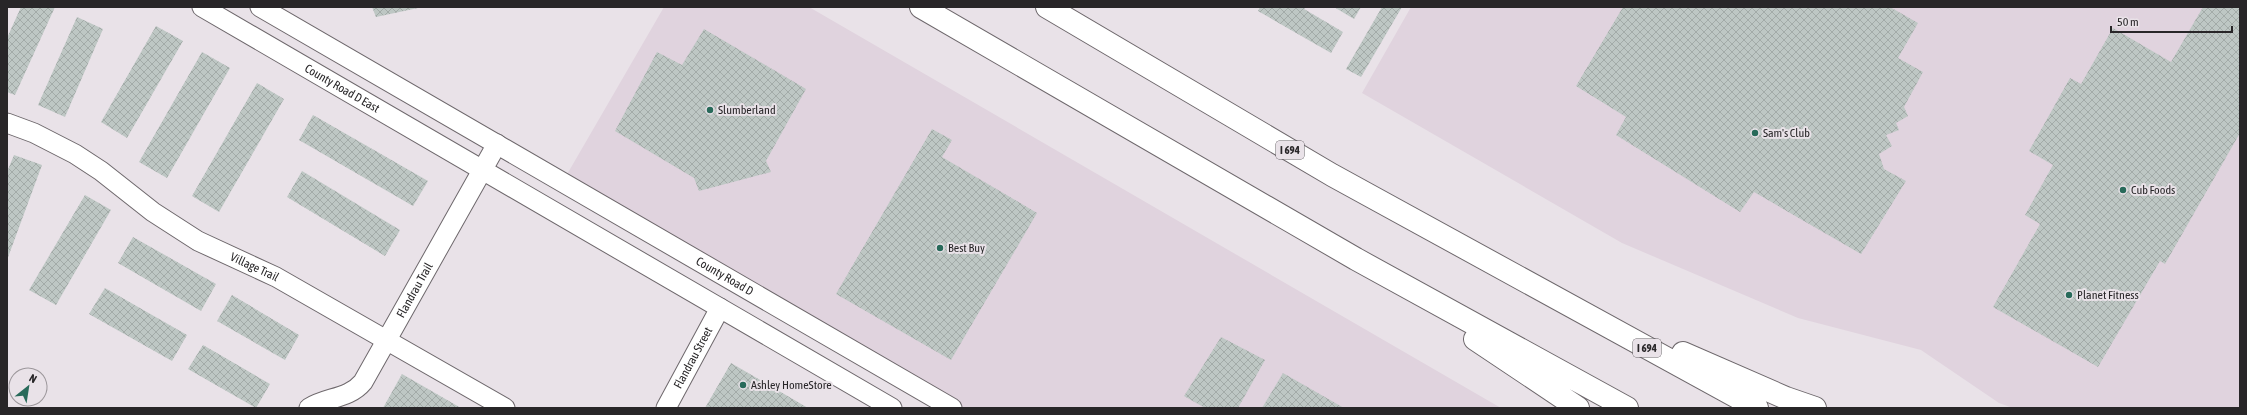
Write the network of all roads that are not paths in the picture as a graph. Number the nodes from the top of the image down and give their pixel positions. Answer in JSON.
{"nodes":[{"id":1,"x":202,"y":7,"type":"edge"},
{"id":2,"x":260,"y":7,"type":"edge"},
{"id":3,"x":921,"y":7,"type":"edge"},
{"id":4,"x":1047,"y":7,"type":"edge"},
{"id":5,"x":7,"y":123,"type":"edge"},
{"id":6,"x":497,"y":144,"type":"junction"},
{"id":7,"x":482,"y":170,"type":"junction"},
{"id":8,"x":1356,"y":259,"type":"junction"},
{"id":9,"x":1536,"y":287,"type":"junction"},
{"id":10,"x":720,"y":308,"type":"junction"},
{"id":11,"x":385,"y":340,"type":"junction"},
{"id":12,"x":309,"y":408,"type":"edge"},
{"id":13,"x":506,"y":408,"type":"edge"},
{"id":14,"x":666,"y":408,"type":"edge"},
{"id":15,"x":892,"y":408,"type":"edge"},
{"id":16,"x":950,"y":408,"type":"edge"},
{"id":17,"x":1578,"y":408,"type":"edge"},
{"id":18,"x":1627,"y":408,"type":"edge"},
{"id":19,"x":1757,"y":408,"type":"edge"},
{"id":20,"x":1815,"y":408,"type":"edge"}],
"edges":[{"from":1,"to":7,"type":"street","name":"County Road D East"},
{"from":2,"to":6,"type":"street"},
{"from":3,"to":8,"type":"highway"},
{"from":4,"to":9,"type":"highway","number":"I 694"},
{"from":5,"to":11,"type":"street","name":"Village Trail"},
{"from":6,"to":7,"type":"street","name":"Flandrau Trail"},
{"from":6,"to":16,"type":"street","name":"County Road D"},
{"from":7,"to":10,"type":"street"},
{"from":7,"to":11,"type":"street","name":"Flandrau Trail"},
{"from":8,"to":17,"type":"highway"},
{"from":8,"to":18,"type":"highway"},
{"from":9,"to":19,"type":"highway","number":"I 694"},
{"from":9,"to":20,"type":"highway"},
{"from":10,"to":14,"type":"street","name":"Flandrau Street"},
{"from":10,"to":15,"type":"street"},
{"from":11,"to":12,"type":"street","name":"Flandrau Trail"},
{"from":11,"to":13,"type":"street","name":"Village Trail"}]}
